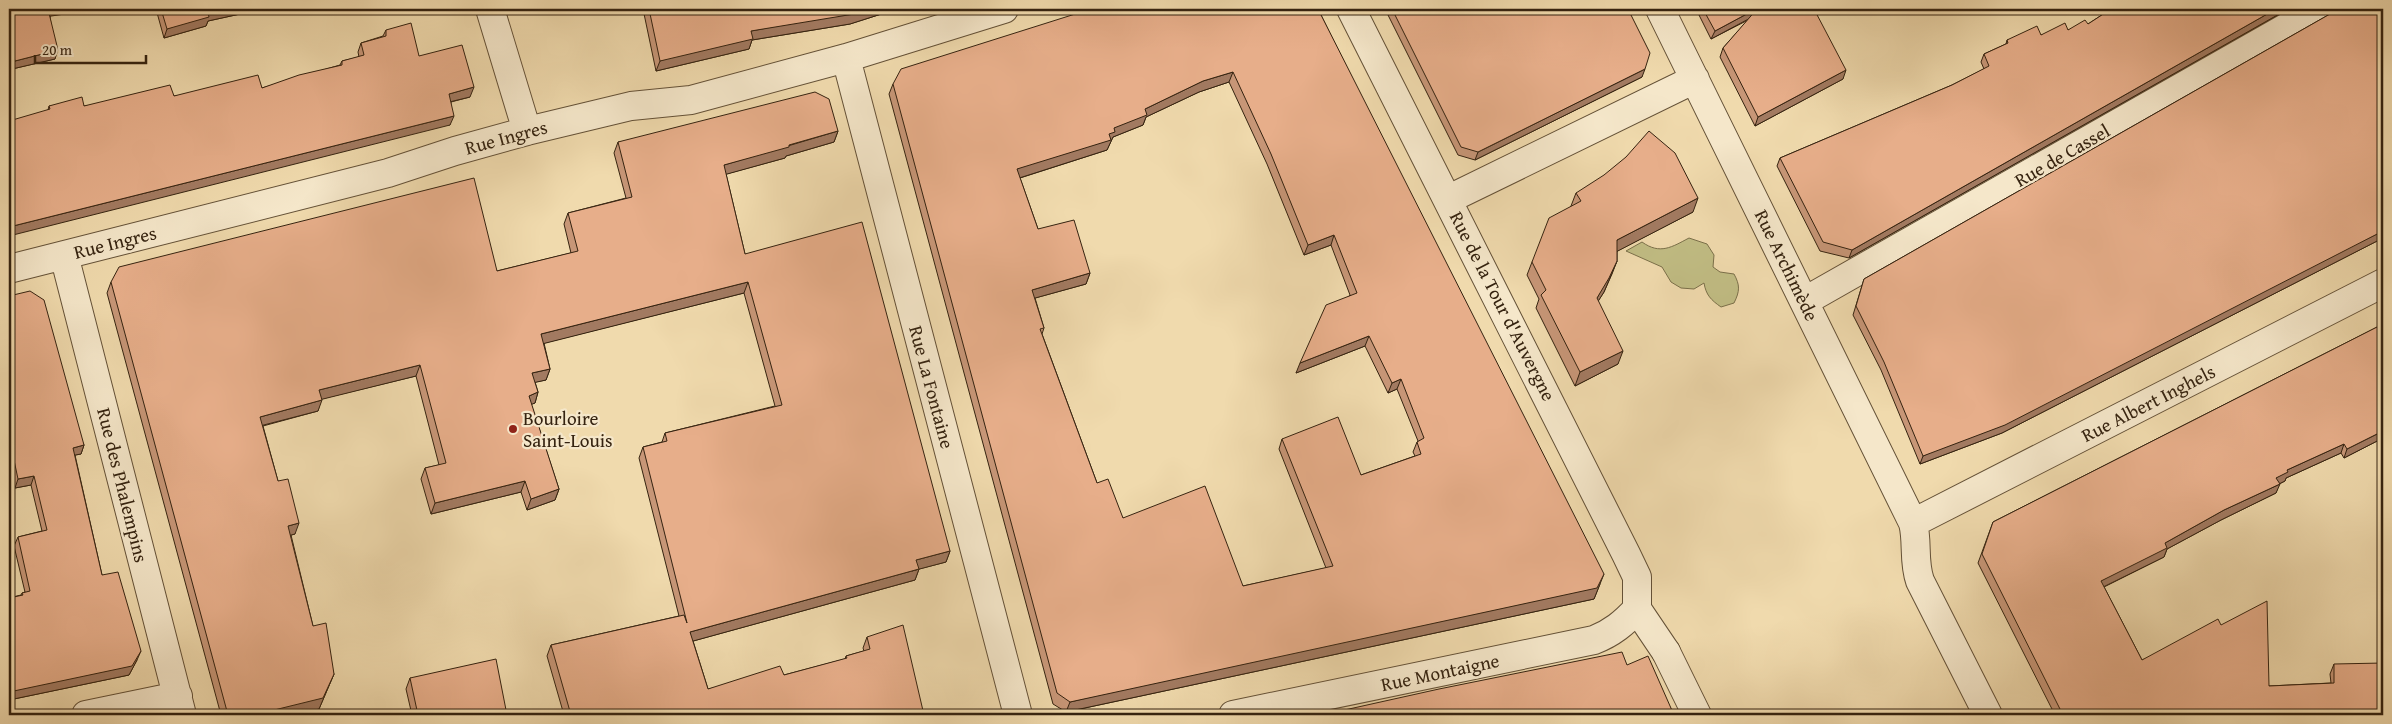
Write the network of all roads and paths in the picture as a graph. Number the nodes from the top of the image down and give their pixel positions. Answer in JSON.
{"nodes":[{"id":1,"x":490,"y":9,"type":"edge"},
{"id":2,"x":1004,"y":9,"type":"edge"},
{"id":3,"x":1351,"y":9,"type":"edge"},
{"id":4,"x":1660,"y":9,"type":"edge"},
{"id":5,"x":2319,"y":9,"type":"edge"},
{"id":6,"x":846,"y":58,"type":"junction"},
{"id":7,"x":1695,"y":79,"type":"junction"},
{"id":8,"x":527,"y":131,"type":"junction"},
{"id":9,"x":1449,"y":199,"type":"junction"},
{"id":10,"x":64,"y":255,"type":"junction"},
{"id":11,"x":9,"y":269,"type":"edge"},
{"id":12,"x":2383,"y":283,"type":"edge"},
{"id":13,"x":1805,"y":301,"type":"junction"},
{"id":14,"x":1913,"y":523,"type":"junction"},
{"id":15,"x":1637,"y":609,"type":"junction"},
{"id":16,"x":180,"y":706,"type":"edge"},
{"id":17,"x":86,"y":715,"type":"edge"},
{"id":18,"x":1018,"y":715,"type":"edge"},
{"id":19,"x":1233,"y":715,"type":"edge"},
{"id":20,"x":1697,"y":715,"type":"edge"},
{"id":21,"x":1988,"y":715,"type":"edge"}],
"edges":[{"from":1,"to":8,"type":"street"},
{"from":2,"to":6,"type":"street","name":"Rue Ingres"},
{"from":3,"to":9,"type":"street","name":"Rue de la Tour d'Auvergne"},
{"from":4,"to":7,"type":"street","name":"Rue Archimède"},
{"from":5,"to":13,"type":"street","name":"Rue de Cassel"},
{"from":6,"to":8,"type":"street","name":"Rue Ingres"},
{"from":6,"to":18,"type":"street","name":"Rue La Fontaine"},
{"from":7,"to":9,"type":"street"},
{"from":7,"to":13,"type":"street","name":"Rue Archimède"},
{"from":8,"to":10,"type":"street","name":"Rue Ingres"},
{"from":9,"to":15,"type":"street","name":"Rue de la Tour d'Auvergne"},
{"from":10,"to":11,"type":"street","name":"Rue Ingres"},
{"from":10,"to":16,"type":"street","name":"Rue des Phalempins"},
{"from":12,"to":14,"type":"street","name":"Rue Albert Inghels"},
{"from":13,"to":14,"type":"street","name":"Rue Archimède"},
{"from":14,"to":21,"type":"street","name":"Rue Archimède"},
{"from":15,"to":19,"type":"street","name":"Rue Montaigne"},
{"from":15,"to":20,"type":"street"},
{"from":16,"to":17,"type":"street"}]}
